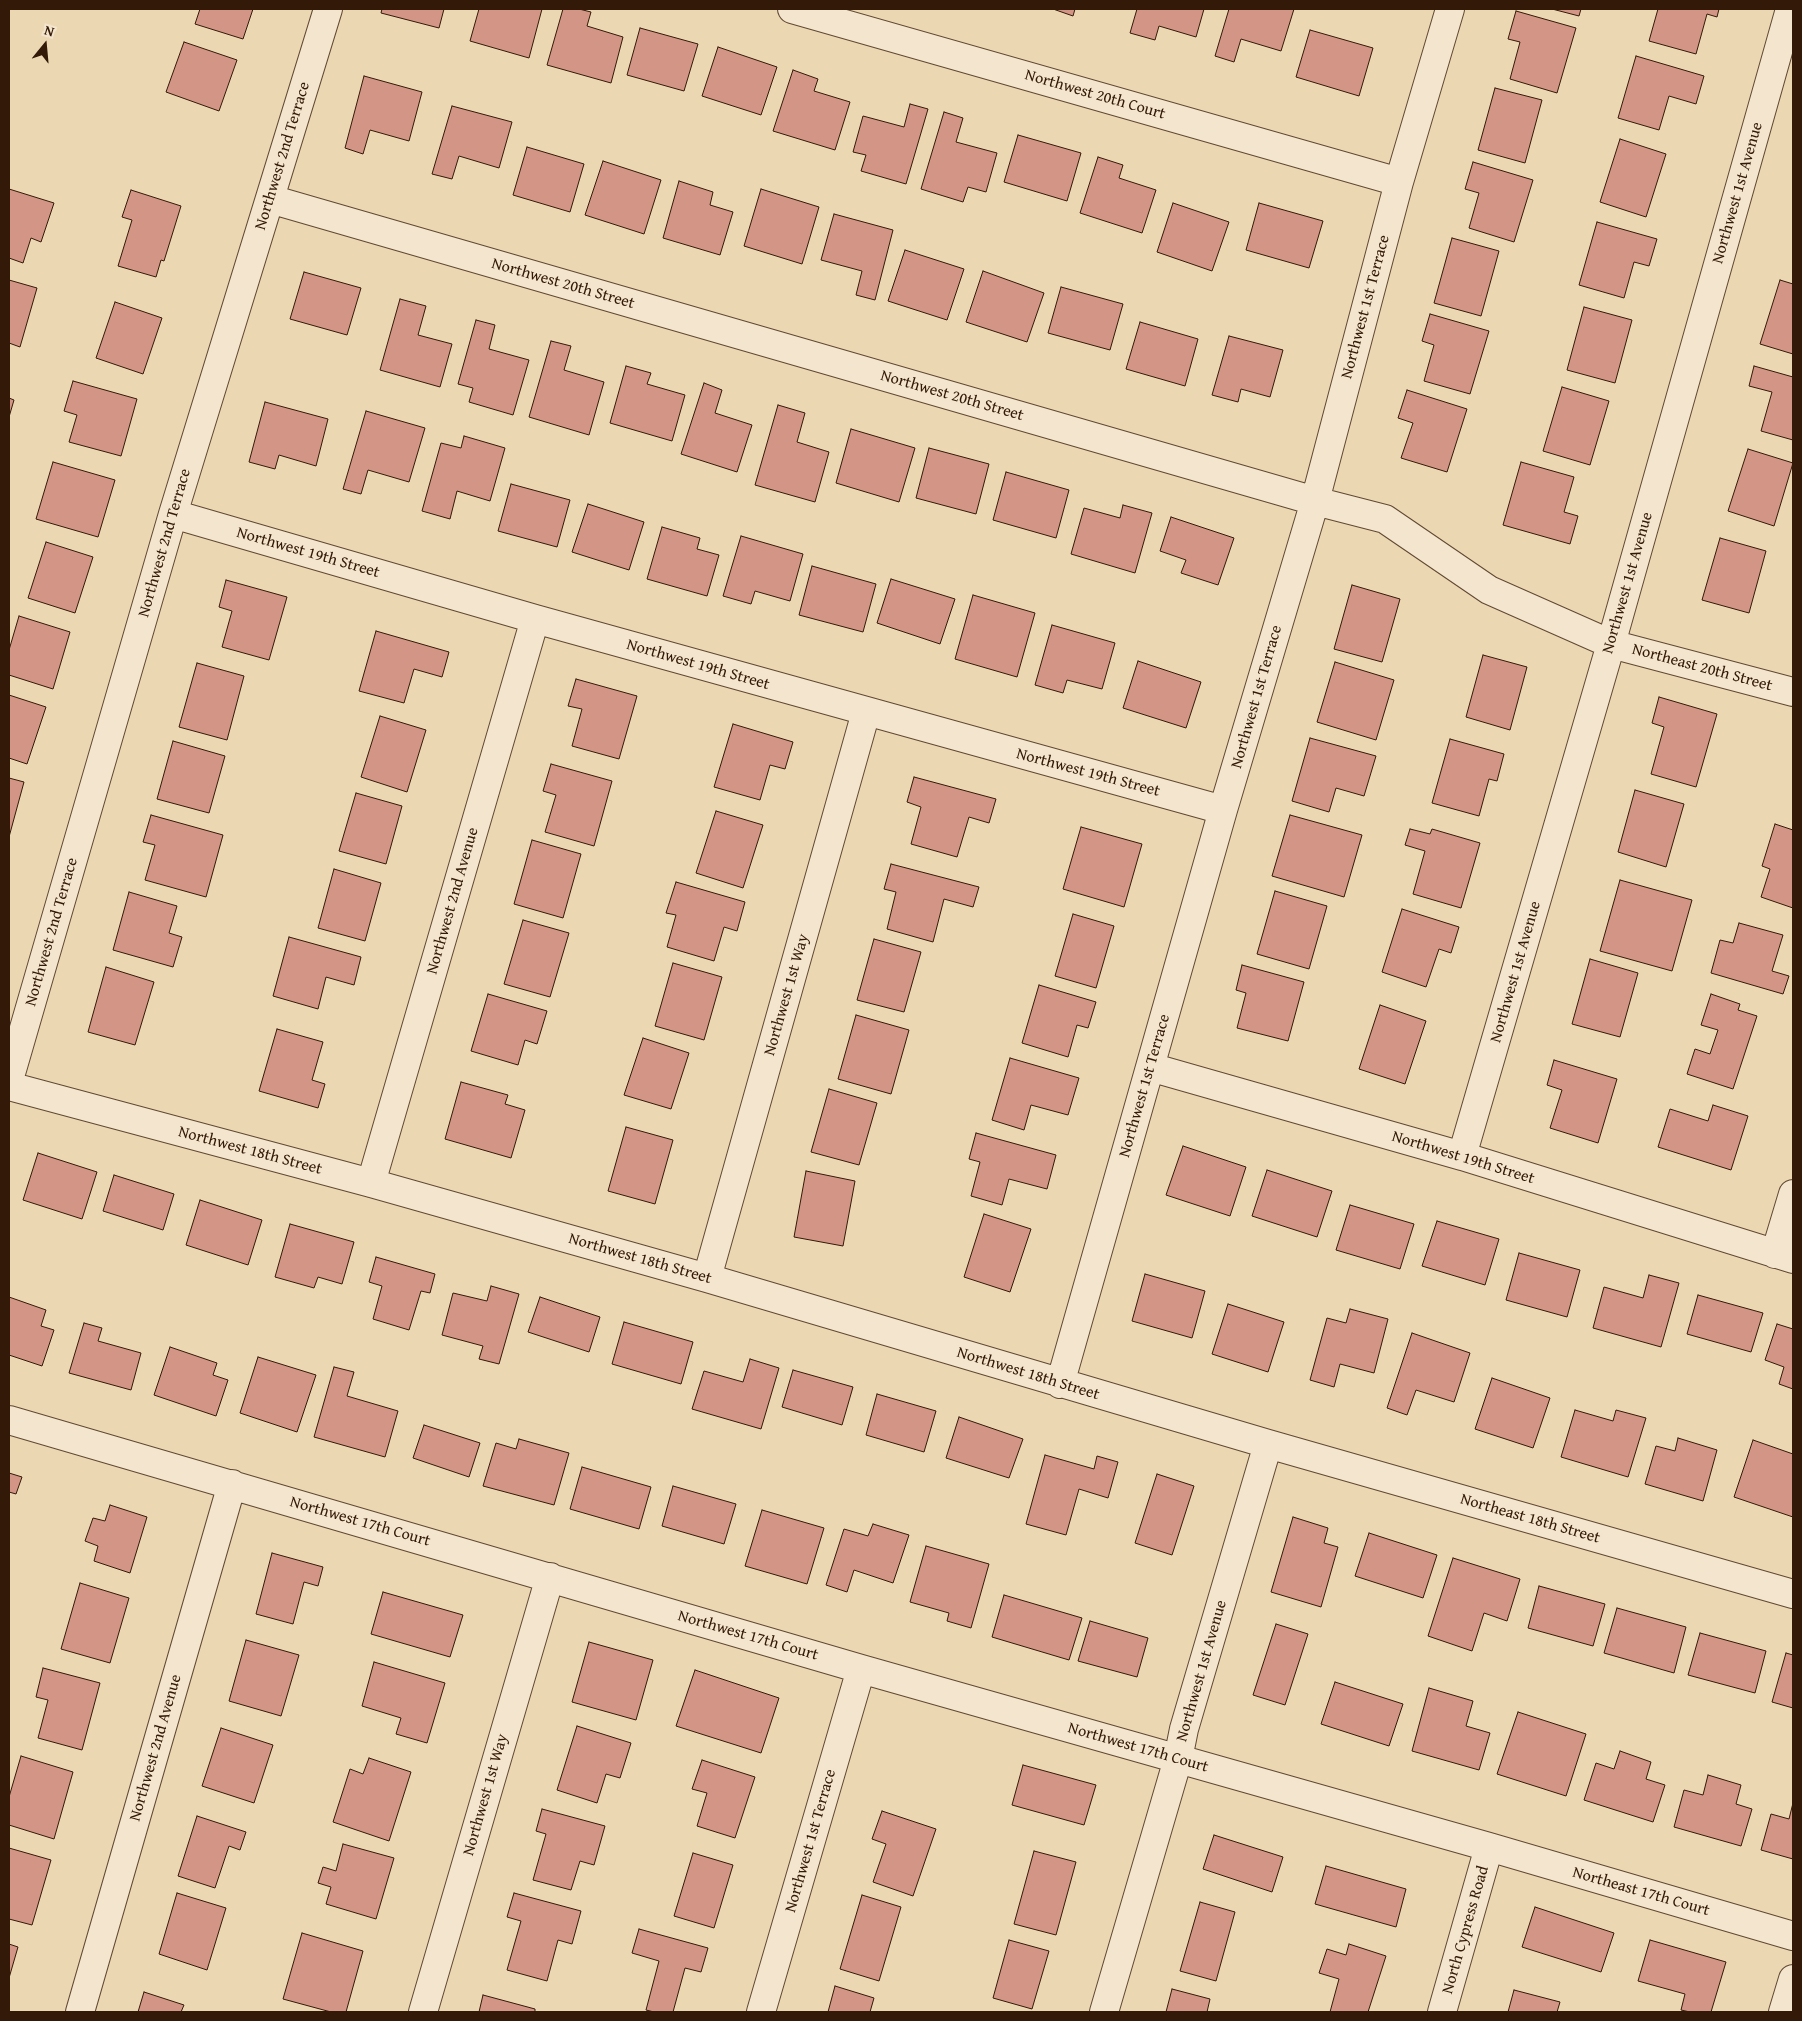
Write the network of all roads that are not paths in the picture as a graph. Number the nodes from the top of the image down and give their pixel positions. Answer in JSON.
{"nodes":[{"id":1,"x":328,"y":9,"type":"edge"},
{"id":2,"x":792,"y":9,"type":"edge"},
{"id":3,"x":1450,"y":9,"type":"edge"},
{"id":4,"x":1790,"y":9,"type":"edge"},
{"id":5,"x":1399,"y":182,"type":"junction"},
{"id":6,"x":270,"y":199,"type":"junction"},
{"id":7,"x":1315,"y":501,"type":"junction"},
{"id":8,"x":173,"y":514,"type":"junction"},
{"id":9,"x":535,"y":619,"type":"junction"},
{"id":10,"x":1611,"y":644,"type":"junction"},
{"id":11,"x":1793,"y":692,"type":"edge"},
{"id":12,"x":866,"y":712,"type":"junction"},
{"id":13,"x":1223,"y":810,"type":"junction"},
{"id":14,"x":1150,"y":1067,"type":"junction"},
{"id":15,"x":9,"y":1080,"type":"edge"},
{"id":16,"x":9,"y":1086,"type":"edge"},
{"id":17,"x":1462,"y":1156,"type":"junction"},
{"id":18,"x":371,"y":1183,"type":"junction"},
{"id":19,"x":1793,"y":1194,"type":"edge"},
{"id":20,"x":1784,"y":1257,"type":"edge"},
{"id":21,"x":707,"y":1278,"type":"junction"},
{"id":22,"x":1060,"y":1384,"type":"junction"},
{"id":23,"x":9,"y":1420,"type":"edge"},
{"id":24,"x":1268,"y":1444,"type":"junction"},
{"id":25,"x":232,"y":1484,"type":"junction"},
{"id":26,"x":550,"y":1577,"type":"junction"},
{"id":27,"x":1793,"y":1594,"type":"edge"},
{"id":28,"x":860,"y":1669,"type":"junction"},
{"id":29,"x":1178,"y":1759,"type":"junction"},
{"id":30,"x":1490,"y":1847,"type":"junction"},
{"id":31,"x":1793,"y":1936,"type":"edge"},
{"id":32,"x":1793,"y":1979,"type":"edge"},
{"id":33,"x":80,"y":2012,"type":"edge"},
{"id":34,"x":423,"y":2012,"type":"edge"},
{"id":35,"x":761,"y":2012,"type":"edge"},
{"id":36,"x":1104,"y":2012,"type":"edge"},
{"id":37,"x":1442,"y":2012,"type":"edge"},
{"id":38,"x":1783,"y":2012,"type":"edge"}],
"edges":[{"from":1,"to":6,"type":"street","name":"Northwest 2nd Terrace"},
{"from":2,"to":5,"type":"street","name":"Northwest 20th Court"},
{"from":3,"to":5,"type":"street","name":"Northwest 1st Terrace"},
{"from":4,"to":10,"type":"street","name":"Northwest 1st Avenue"},
{"from":5,"to":7,"type":"street","name":"Northwest 1st Terrace"},
{"from":6,"to":7,"type":"street","name":"Northwest 20th Street"},
{"from":6,"to":8,"type":"street","name":"Northwest 2nd Terrace"},
{"from":7,"to":10,"type":"street","name":"Northwest 20th Street"},
{"from":7,"to":13,"type":"street","name":"Northwest 1st Terrace"},
{"from":8,"to":9,"type":"street","name":"Northwest 19th Street"},
{"from":8,"to":15,"type":"street","name":"Northwest 2nd Terrace"},
{"from":9,"to":12,"type":"street","name":"Northwest 19th Street"},
{"from":9,"to":18,"type":"street","name":"Northwest 2nd Avenue"},
{"from":10,"to":11,"type":"street","name":"Northeast 20th Street"},
{"from":10,"to":17,"type":"street","name":"Northwest 1st Avenue"},
{"from":12,"to":13,"type":"street","name":"Northwest 19th Street"},
{"from":12,"to":21,"type":"street","name":"Northwest 1st Way"},
{"from":13,"to":14,"type":"street","name":"Northwest 1st Terrace"},
{"from":14,"to":17,"type":"street","name":"Northwest 19th Street"},
{"from":14,"to":22,"type":"street","name":"Northwest 1st Terrace"},
{"from":16,"to":18,"type":"street","name":"Northwest 18th Street"},
{"from":17,"to":20,"type":"street","name":"Northwest 19th Street"},
{"from":18,"to":21,"type":"street","name":"Northwest 18th Street"},
{"from":19,"to":20,"type":"street"},
{"from":21,"to":22,"type":"street","name":"Northwest 18th Street"},
{"from":22,"to":24,"type":"street","name":"Northwest 18th Street"},
{"from":23,"to":25,"type":"street","name":"Northwest 17th Court"},
{"from":24,"to":27,"type":"street","name":"Northeast 18th Street"},
{"from":24,"to":29,"type":"street","name":"Northwest 1st Avenue"},
{"from":25,"to":26,"type":"street","name":"Northwest 17th Court"},
{"from":25,"to":33,"type":"street","name":"Northwest 2nd Avenue"},
{"from":26,"to":28,"type":"street","name":"Northwest 17th Court"},
{"from":26,"to":34,"type":"street","name":"Northwest 1st Way"},
{"from":28,"to":29,"type":"street","name":"Northwest 17th Court"},
{"from":28,"to":35,"type":"street","name":"Northwest 1st Terrace"},
{"from":29,"to":30,"type":"street","name":"Northwest 17th Court"},
{"from":29,"to":36,"type":"street","name":"Northwest 1st Avenue"},
{"from":30,"to":31,"type":"street","name":"Northeast 17th Court"},
{"from":30,"to":37,"type":"street","name":"North Cypress Road"},
{"from":32,"to":38,"type":"street"}]}
